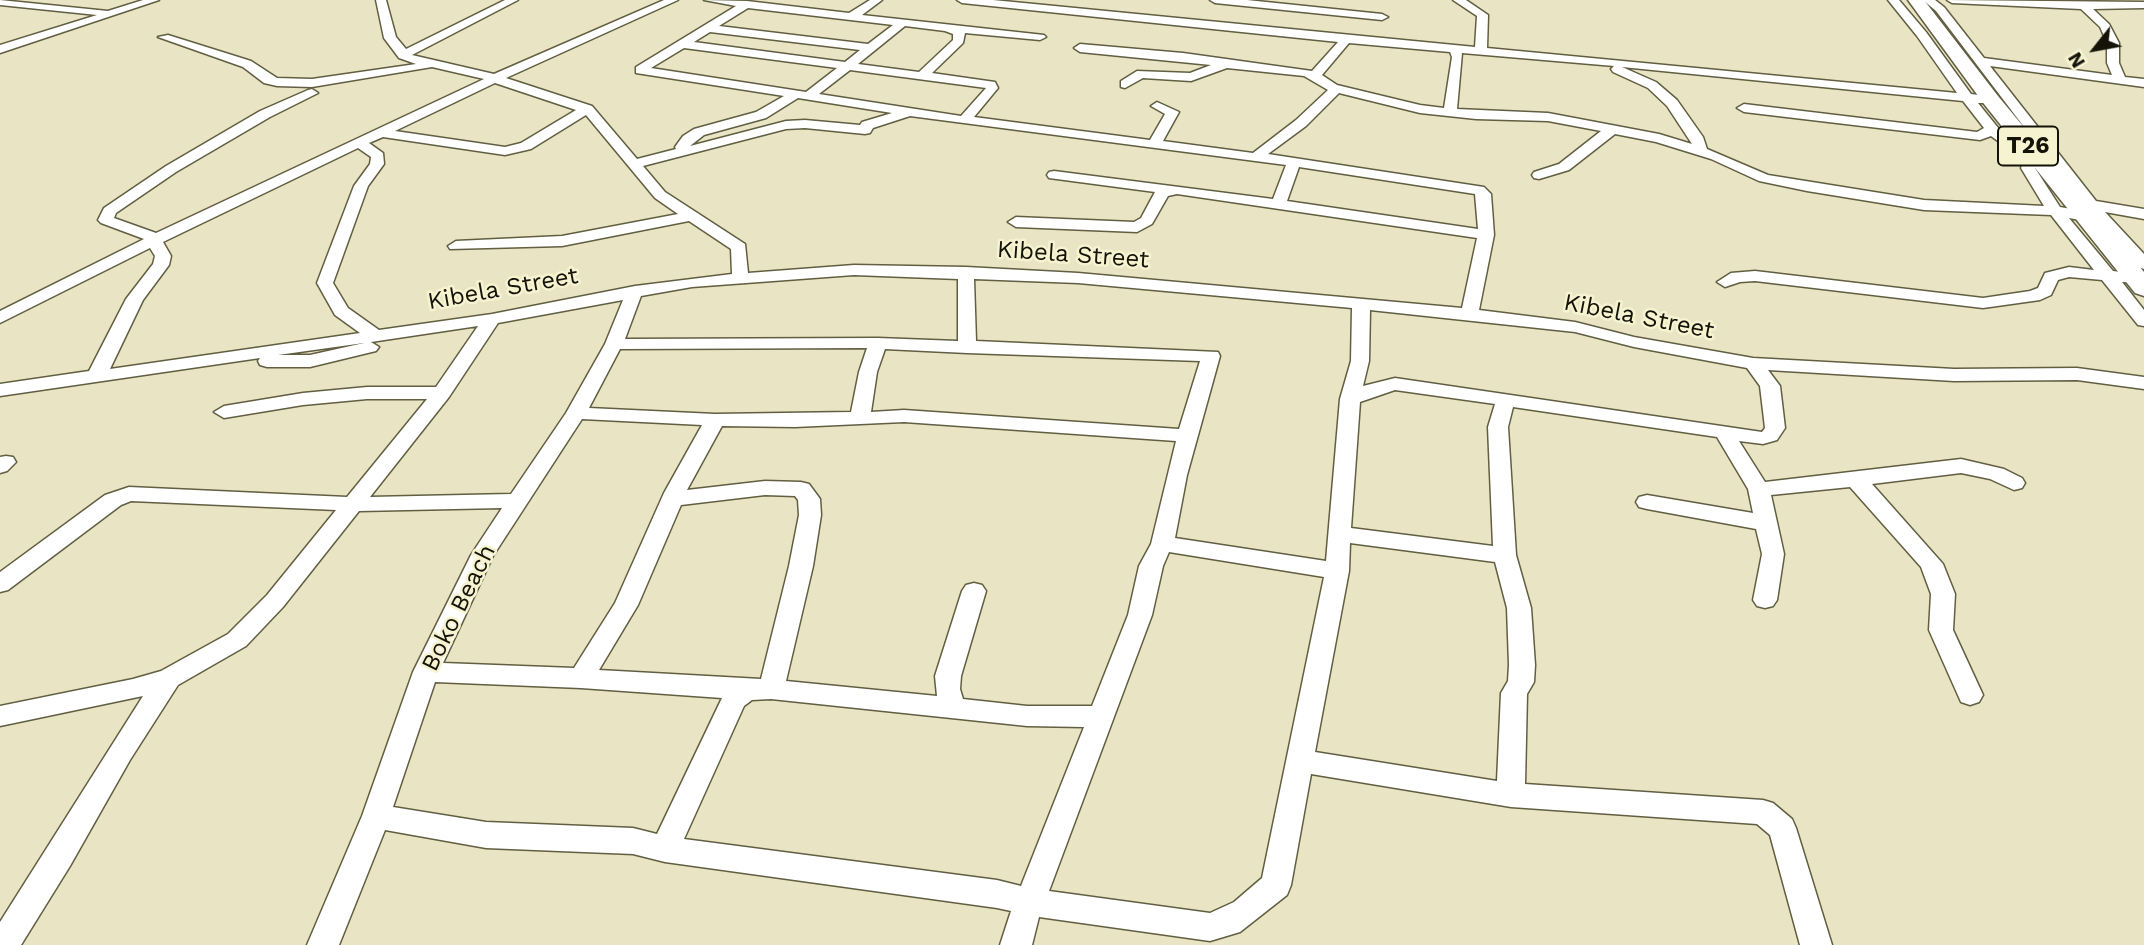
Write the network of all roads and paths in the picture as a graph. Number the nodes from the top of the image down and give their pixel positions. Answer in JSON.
{"nodes":[{"id":1,"x":154,"y":0,"type":"edge"},
{"id":2,"x":381,"y":0,"type":"edge"},
{"id":3,"x":513,"y":0,"type":"edge"},
{"id":4,"x":673,"y":0,"type":"edge"},
{"id":5,"x":709,"y":0,"type":"edge"},
{"id":6,"x":877,"y":0,"type":"edge"},
{"id":7,"x":962,"y":0,"type":"edge"},
{"id":8,"x":1215,"y":0,"type":"edge"},
{"id":9,"x":1340,"y":0,"type":"edge"},
{"id":10,"x":1458,"y":0,"type":"edge"},
{"id":11,"x":1893,"y":0,"type":"edge"},
{"id":12,"x":1916,"y":0,"type":"edge"},
{"id":13,"x":1928,"y":0,"type":"edge"},
{"id":14,"x":1952,"y":0,"type":"edge"},
{"id":15,"x":0,"y":2,"type":"edge"},
{"id":16,"x":1260,"y":2,"type":"edge"},
{"id":17,"x":747,"y":4,"type":"junction"},
{"id":18,"x":2108,"y":5,"type":"junction"},
{"id":19,"x":2144,"y":5,"type":"edge"},
{"id":20,"x":2084,"y":6,"type":"junction"},
{"id":21,"x":112,"y":13,"type":"junction"},
{"id":22,"x":2144,"y":13,"type":"edge"},
{"id":23,"x":1367,"y":15,"type":"junction"},
{"id":24,"x":852,"y":16,"type":"junction"},
{"id":25,"x":1381,"y":17,"type":"dead end"},
{"id":26,"x":904,"y":22,"type":"junction"},
{"id":27,"x":947,"y":27,"type":"junction"},
{"id":28,"x":709,"y":28,"type":"junction"},
{"id":29,"x":164,"y":37,"type":"dead end"},
{"id":30,"x":1040,"y":37,"type":"dead end"},
{"id":31,"x":1346,"y":40,"type":"junction"},
{"id":32,"x":683,"y":44,"type":"junction"},
{"id":33,"x":872,"y":48,"type":"junction"},
{"id":34,"x":1080,"y":48,"type":"dead end"},
{"id":35,"x":0,"y":49,"type":"edge"},
{"id":36,"x":1455,"y":50,"type":"junction"},
{"id":37,"x":1481,"y":50,"type":"junction"},
{"id":38,"x":403,"y":55,"type":"junction"},
{"id":39,"x":1589,"y":60,"type":"junction"},
{"id":40,"x":1980,"y":61,"type":"junction"},
{"id":41,"x":1226,"y":64,"type":"junction"},
{"id":42,"x":429,"y":65,"type":"junction"},
{"id":43,"x":850,"y":65,"type":"junction"},
{"id":44,"x":924,"y":74,"type":"junction"},
{"id":45,"x":1315,"y":76,"type":"junction"},
{"id":46,"x":494,"y":79,"type":"junction"},
{"id":47,"x":2120,"y":80,"type":"junction"},
{"id":48,"x":2144,"y":83,"type":"edge"},
{"id":49,"x":1125,"y":84,"type":"dead end"},
{"id":50,"x":1336,"y":89,"type":"junction"},
{"id":51,"x":312,"y":93,"type":"dead end"},
{"id":52,"x":802,"y":95,"type":"junction"},
{"id":53,"x":1966,"y":96,"type":"junction"},
{"id":54,"x":1991,"y":100,"type":"junction"},
{"id":55,"x":1157,"y":106,"type":"dead end"},
{"id":56,"x":1744,"y":108,"type":"dead end"},
{"id":57,"x":587,"y":109,"type":"junction"},
{"id":58,"x":910,"y":112,"type":"junction"},
{"id":59,"x":1450,"y":113,"type":"junction"},
{"id":60,"x":964,"y":120,"type":"junction"},
{"id":61,"x":1612,"y":129,"type":"junction"},
{"id":62,"x":1994,"y":132,"type":"junction"},
{"id":63,"x":383,"y":133,"type":"junction"},
{"id":64,"x":361,"y":144,"type":"junction"},
{"id":65,"x":1155,"y":144,"type":"junction"},
{"id":66,"x":1700,"y":150,"type":"junction"},
{"id":67,"x":680,"y":152,"type":"junction"},
{"id":68,"x":1256,"y":157,"type":"junction"},
{"id":69,"x":2036,"y":159,"type":"junction"},
{"id":70,"x":1294,"y":162,"type":"junction"},
{"id":71,"x":635,"y":164,"type":"junction"},
{"id":72,"x":1054,"y":175,"type":"dead end"},
{"id":73,"x":1539,"y":175,"type":"dead end"},
{"id":74,"x":1171,"y":191,"type":"junction"},
{"id":75,"x":1278,"y":205,"type":"junction"},
{"id":76,"x":2076,"y":209,"type":"junction"},
{"id":77,"x":2144,"y":214,"type":"edge"},
{"id":78,"x":689,"y":216,"type":"junction"},
{"id":79,"x":1016,"y":222,"type":"dead end"},
{"id":80,"x":1486,"y":235,"type":"junction"},
{"id":81,"x":154,"y":240,"type":"junction"},
{"id":82,"x":456,"y":246,"type":"dead end"},
{"id":83,"x":966,"y":272,"type":"junction"},
{"id":84,"x":2108,"y":275,"type":"junction"},
{"id":85,"x":2142,"y":277,"type":"edge"},
{"id":86,"x":740,"y":279,"type":"junction"},
{"id":87,"x":1725,"y":282,"type":"dead end"},
{"id":88,"x":635,"y":291,"type":"junction"},
{"id":89,"x":1361,"y":303,"type":"junction"},
{"id":90,"x":1469,"y":314,"type":"junction"},
{"id":91,"x":0,"y":318,"type":"edge"},
{"id":92,"x":492,"y":319,"type":"junction"},
{"id":93,"x":2144,"y":321,"type":"edge"},
{"id":94,"x":432,"y":327,"type":"junction"},
{"id":95,"x":375,"y":335,"type":"junction"},
{"id":96,"x":878,"y":343,"type":"junction"},
{"id":97,"x":614,"y":344,"type":"junction"},
{"id":98,"x":967,"y":348,"type":"junction"},
{"id":99,"x":220,"y":359,"type":"junction"},
{"id":100,"x":1360,"y":361,"type":"junction"},
{"id":101,"x":1753,"y":364,"type":"junction"},
{"id":102,"x":97,"y":376,"type":"junction"},
{"id":103,"x":2144,"y":383,"type":"edge"},
{"id":104,"x":1395,"y":384,"type":"junction"},
{"id":105,"x":0,"y":390,"type":"edge"},
{"id":106,"x":442,"y":393,"type":"junction"},
{"id":107,"x":1350,"y":399,"type":"junction"},
{"id":108,"x":1506,"y":399,"type":"junction"},
{"id":109,"x":224,"y":412,"type":"dead end"},
{"id":110,"x":576,"y":413,"type":"junction"},
{"id":111,"x":860,"y":417,"type":"junction"},
{"id":112,"x":715,"y":420,"type":"junction"},
{"id":113,"x":1725,"y":434,"type":"junction"},
{"id":114,"x":1188,"y":436,"type":"junction"},
{"id":115,"x":1855,"y":479,"type":"junction"},
{"id":116,"x":2014,"y":483,"type":"dead end"},
{"id":117,"x":1759,"y":489,"type":"junction"},
{"id":118,"x":673,"y":499,"type":"junction"},
{"id":119,"x":516,"y":501,"type":"junction"},
{"id":120,"x":1647,"y":502,"type":"dead end"},
{"id":121,"x":351,"y":504,"type":"junction"},
{"id":122,"x":1766,"y":523,"type":"junction"},
{"id":123,"x":1341,"y":534,"type":"junction"},
{"id":124,"x":1162,"y":544,"type":"junction"},
{"id":125,"x":1505,"y":555,"type":"junction"},
{"id":126,"x":1337,"y":570,"type":"junction"},
{"id":127,"x":0,"y":584,"type":"edge"},
{"id":128,"x":974,"y":591,"type":"dead end"},
{"id":129,"x":1765,"y":600,"type":"dead end"},
{"id":130,"x":426,"y":672,"type":"junction"},
{"id":131,"x":169,"y":678,"type":"junction"},
{"id":132,"x":581,"y":678,"type":"junction"},
{"id":133,"x":758,"y":689,"type":"junction"},
{"id":134,"x":1970,"y":695,"type":"dead end"},
{"id":135,"x":954,"y":709,"type":"junction"},
{"id":136,"x":0,"y":716,"type":"edge"},
{"id":137,"x":1101,"y":717,"type":"junction"},
{"id":138,"x":1300,"y":761,"type":"junction"},
{"id":139,"x":1511,"y":795,"type":"junction"},
{"id":140,"x":376,"y":816,"type":"junction"},
{"id":141,"x":665,"y":849,"type":"junction"},
{"id":142,"x":1029,"y":902,"type":"junction"},
{"id":143,"x":3,"y":945,"type":"edge"},
{"id":144,"x":324,"y":945,"type":"edge"},
{"id":145,"x":1016,"y":945,"type":"edge"},
{"id":146,"x":1816,"y":945,"type":"edge"}],
"edges":[{"from":1,"to":21,"type":"street"},
{"from":2,"to":38,"type":"street"},
{"from":3,"to":38,"type":"street"},
{"from":4,"to":46,"type":"street"},
{"from":5,"to":17,"type":"street"},
{"from":6,"to":24,"type":"street"},
{"from":7,"to":31,"type":"street"},
{"from":8,"to":16,"type":"street"},
{"from":9,"to":23,"type":"street"},
{"from":10,"to":37,"type":"street"},
{"from":11,"to":53,"type":"street"},
{"from":12,"to":54,"type":"highway","number":"T26"},
{"from":13,"to":40,"type":"street"},
{"from":14,"to":20,"type":"street"},
{"from":15,"to":21,"type":"street"},
{"from":16,"to":23,"type":"street"},
{"from":17,"to":24,"type":"street"},
{"from":17,"to":28,"type":"street"},
{"from":18,"to":19,"type":"street"},
{"from":18,"to":20,"type":"street"},
{"from":18,"to":22,"type":"street"},
{"from":20,"to":47,"type":"street"},
{"from":21,"to":35,"type":"street"},
{"from":23,"to":25,"type":"street"},
{"from":24,"to":26,"type":"street"},
{"from":26,"to":27,"type":"street"},
{"from":26,"to":33,"type":"street"},
{"from":27,"to":30,"type":"street"},
{"from":27,"to":44,"type":"street"},
{"from":28,"to":32,"type":"street"},
{"from":28,"to":33,"type":"street"},
{"from":29,"to":42,"type":"street"},
{"from":31,"to":36,"type":"street"},
{"from":31,"to":45,"type":"street"},
{"from":32,"to":43,"type":"street"},
{"from":32,"to":52,"type":"street"},
{"from":33,"to":43,"type":"street"},
{"from":34,"to":41,"type":"street"},
{"from":36,"to":37,"type":"street"},
{"from":36,"to":59,"type":"street"},
{"from":37,"to":39,"type":"street"},
{"from":38,"to":42,"type":"street"},
{"from":39,"to":53,"type":"street"},
{"from":39,"to":66,"type":"street"},
{"from":40,"to":47,"type":"street"},
{"from":40,"to":76,"type":"street"},
{"from":41,"to":45,"type":"street"},
{"from":41,"to":49,"type":"street"},
{"from":42,"to":46,"type":"street"},
{"from":43,"to":44,"type":"street"},
{"from":43,"to":52,"type":"street"},
{"from":44,"to":60,"type":"street"},
{"from":45,"to":50,"type":"street"},
{"from":46,"to":57,"type":"street"},
{"from":46,"to":63,"type":"street"},
{"from":47,"to":48,"type":"street"},
{"from":50,"to":59,"type":"street"},
{"from":50,"to":68,"type":"street"},
{"from":51,"to":81,"type":"street"},
{"from":52,"to":58,"type":"street"},
{"from":52,"to":67,"type":"street"},
{"from":53,"to":54,"type":"street"},
{"from":53,"to":62,"type":"street"},
{"from":54,"to":69,"type":"highway","number":"T26"},
{"from":55,"to":65,"type":"street"},
{"from":56,"to":62,"type":"street"},
{"from":57,"to":63,"type":"street"},
{"from":57,"to":71,"type":"street"},
{"from":58,"to":60,"type":"street"},
{"from":58,"to":67,"type":"street"},
{"from":59,"to":61,"type":"street"},
{"from":60,"to":65,"type":"street"},
{"from":61,"to":66,"type":"street"},
{"from":61,"to":73,"type":"street"},
{"from":62,"to":69,"type":"street"},
{"from":63,"to":64,"type":"street"},
{"from":64,"to":81,"type":"street"},
{"from":64,"to":95,"type":"street"},
{"from":65,"to":68,"type":"street"},
{"from":66,"to":76,"type":"street"},
{"from":67,"to":71,"type":"street"},
{"from":68,"to":70,"type":"street"},
{"from":69,"to":76,"type":"highway","number":"T26"},
{"from":70,"to":75,"type":"street"},
{"from":70,"to":80,"type":"street"},
{"from":71,"to":78,"type":"street"},
{"from":72,"to":74,"type":"street"},
{"from":74,"to":75,"type":"street"},
{"from":74,"to":79,"type":"street"},
{"from":75,"to":80,"type":"street"},
{"from":76,"to":77,"type":"street"},
{"from":76,"to":84,"type":"street"},
{"from":76,"to":85,"type":"highway","number":"T26"},
{"from":78,"to":82,"type":"street"},
{"from":78,"to":86,"type":"street"},
{"from":80,"to":90,"type":"street"},
{"from":81,"to":91,"type":"street"},
{"from":81,"to":102,"type":"street"},
{"from":83,"to":86,"type":"street","name":"Kibela Street"},
{"from":83,"to":89,"type":"street","name":"Kibela Street"},
{"from":83,"to":98,"type":"street"},
{"from":84,"to":85,"type":"street"},
{"from":84,"to":87,"type":"street"},
{"from":84,"to":93,"type":"street"},
{"from":86,"to":88,"type":"street","name":"Kibela Street"},
{"from":88,"to":92,"type":"street","name":"Kibela Street"},
{"from":88,"to":97,"type":"street","name":"Boko Beach"},
{"from":89,"to":90,"type":"street","name":"Kibela Street"},
{"from":89,"to":100,"type":"street"},
{"from":90,"to":101,"type":"street","name":"Kibela Street"},
{"from":92,"to":94,"type":"street","name":"Kibela Street"},
{"from":92,"to":106,"type":"street"},
{"from":94,"to":95,"type":"street","name":"Kibela Street"},
{"from":94,"to":99,"type":"street"},
{"from":95,"to":99,"type":"street","name":"Kibela Street"},
{"from":96,"to":97,"type":"street"},
{"from":96,"to":98,"type":"street"},
{"from":96,"to":111,"type":"street"},
{"from":97,"to":110,"type":"street","name":"Boko Beach"},
{"from":98,"to":114,"type":"street"},
{"from":99,"to":102,"type":"street","name":"Kibela Street"},
{"from":100,"to":104,"type":"street"},
{"from":100,"to":107,"type":"street"},
{"from":101,"to":103,"type":"street","name":"Kibela Street"},
{"from":101,"to":113,"type":"street"},
{"from":102,"to":105,"type":"street","name":"Kibela Street"},
{"from":104,"to":107,"type":"street"},
{"from":104,"to":108,"type":"street"},
{"from":106,"to":109,"type":"street"},
{"from":106,"to":121,"type":"street"},
{"from":107,"to":123,"type":"street"},
{"from":108,"to":113,"type":"street"},
{"from":108,"to":125,"type":"street"},
{"from":110,"to":112,"type":"street"},
{"from":110,"to":119,"type":"street","name":"Boko Beach"},
{"from":111,"to":112,"type":"street"},
{"from":111,"to":114,"type":"street"},
{"from":112,"to":118,"type":"street"},
{"from":113,"to":117,"type":"street"},
{"from":114,"to":124,"type":"street"},
{"from":115,"to":116,"type":"street"},
{"from":115,"to":117,"type":"street"},
{"from":115,"to":134,"type":"street"},
{"from":117,"to":122,"type":"street"},
{"from":118,"to":132,"type":"street"},
{"from":118,"to":133,"type":"street"},
{"from":119,"to":121,"type":"street"},
{"from":119,"to":130,"type":"street","name":"Boko Beach"},
{"from":120,"to":122,"type":"street"},
{"from":121,"to":127,"type":"street"},
{"from":121,"to":131,"type":"street"},
{"from":122,"to":129,"type":"street"},
{"from":123,"to":125,"type":"street"},
{"from":123,"to":126,"type":"street"},
{"from":124,"to":126,"type":"street"},
{"from":124,"to":137,"type":"street"},
{"from":125,"to":139,"type":"street"},
{"from":126,"to":138,"type":"street"},
{"from":128,"to":135,"type":"street"},
{"from":130,"to":132,"type":"street"},
{"from":130,"to":140,"type":"street","name":"Boko Beach"},
{"from":131,"to":136,"type":"street"},
{"from":131,"to":143,"type":"street"},
{"from":132,"to":133,"type":"street"},
{"from":133,"to":135,"type":"street"},
{"from":133,"to":141,"type":"street"},
{"from":135,"to":137,"type":"street"},
{"from":137,"to":142,"type":"street"},
{"from":138,"to":139,"type":"street"},
{"from":138,"to":142,"type":"street"},
{"from":139,"to":146,"type":"street"},
{"from":140,"to":141,"type":"street"},
{"from":140,"to":144,"type":"street","name":"Boko Beach"},
{"from":141,"to":142,"type":"street"},
{"from":142,"to":145,"type":"street"}]}
